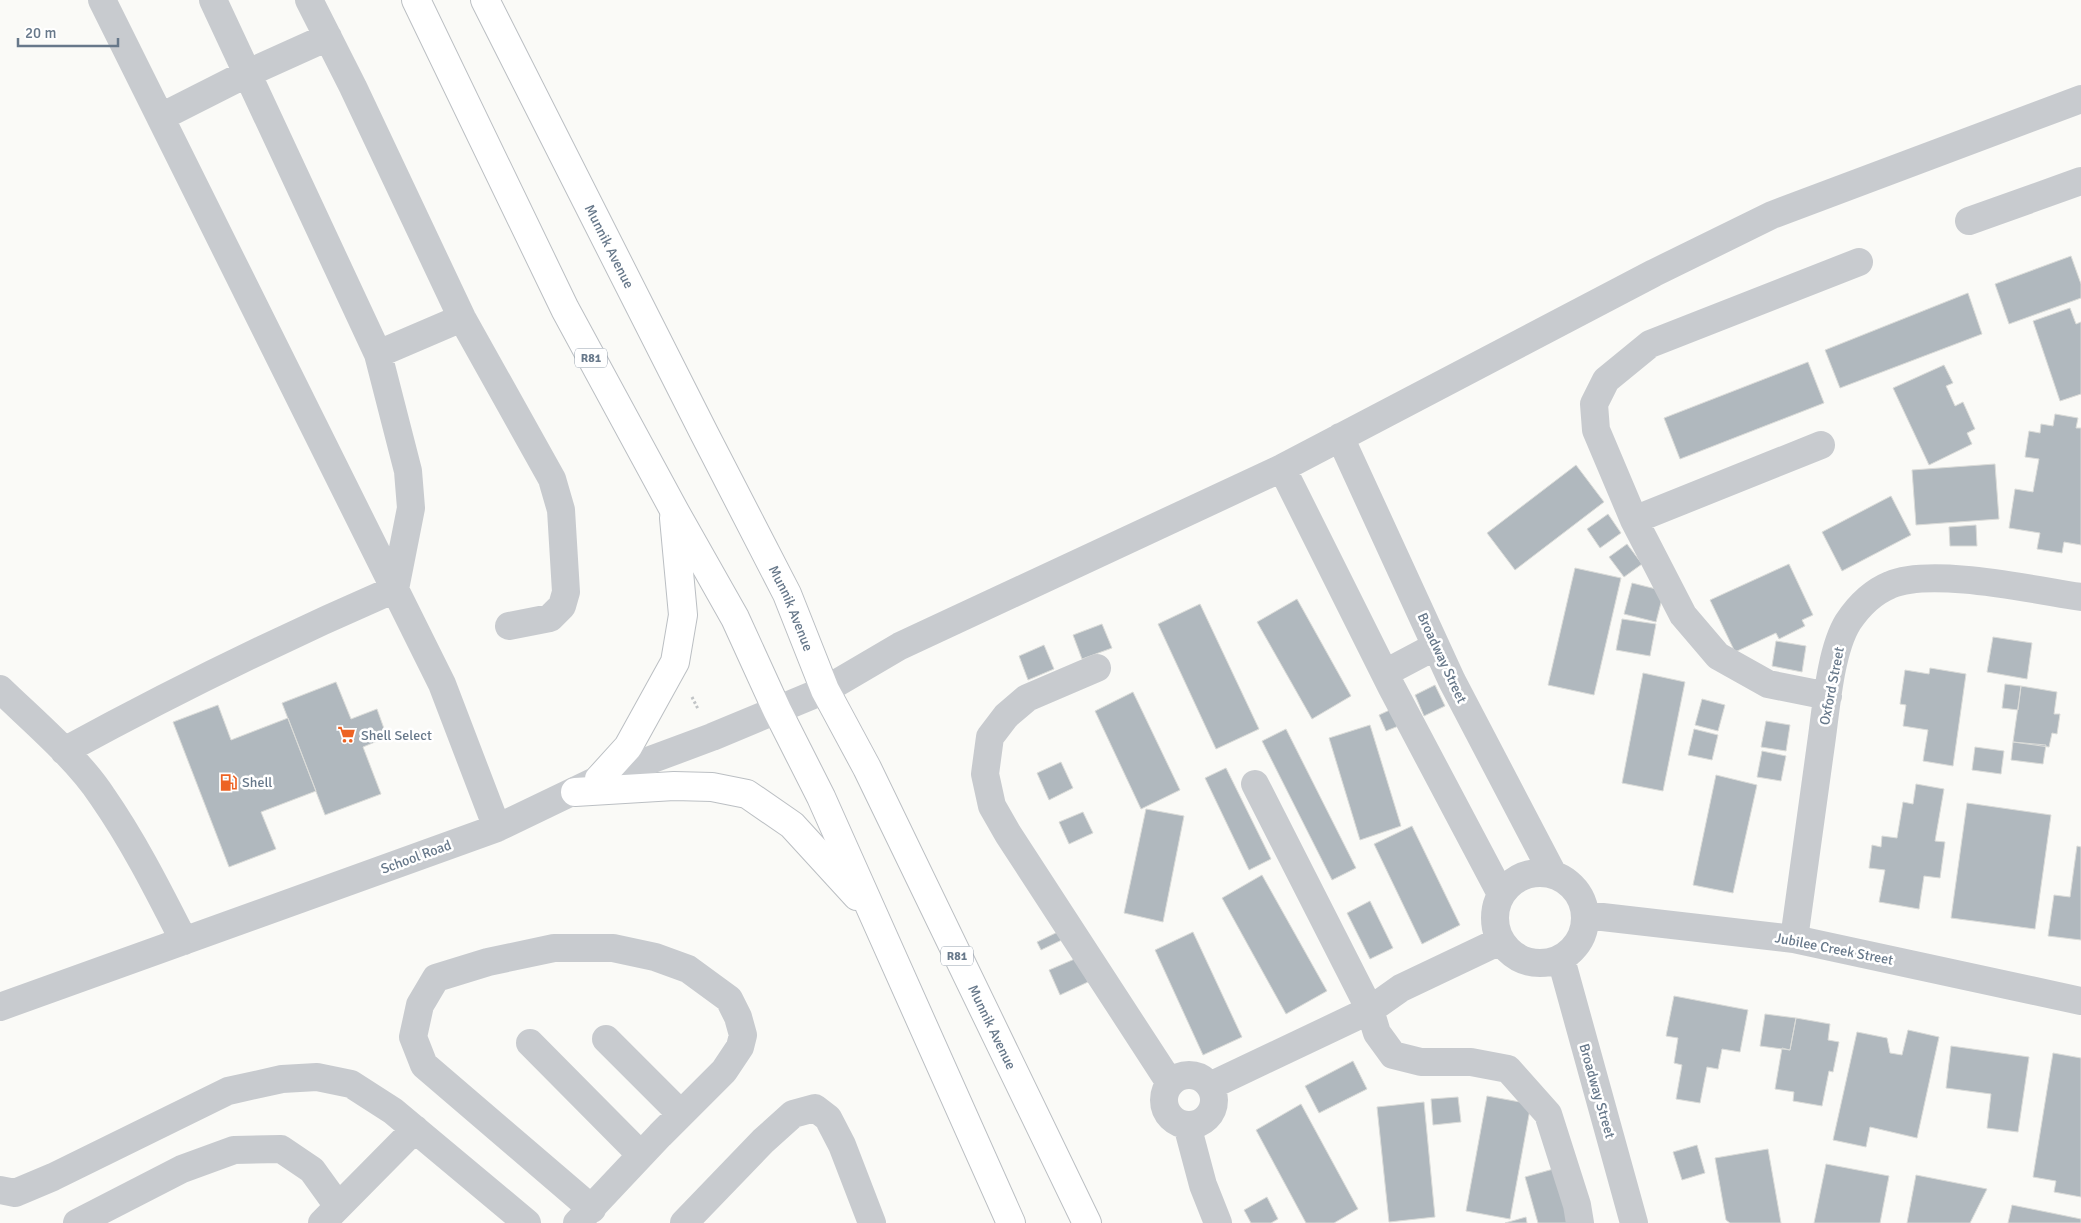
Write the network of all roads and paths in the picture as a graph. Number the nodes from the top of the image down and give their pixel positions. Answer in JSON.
{"nodes":[{"id":1,"x":102,"y":0,"type":"edge"},
{"id":2,"x":213,"y":0,"type":"edge"},
{"id":3,"x":309,"y":0,"type":"edge"},
{"id":4,"x":416,"y":0,"type":"edge"},
{"id":5,"x":486,"y":0,"type":"edge"},
{"id":6,"x":328,"y":37,"type":"junction"},
{"id":7,"x":246,"y":74,"type":"junction"},
{"id":8,"x":2081,"y":99,"type":"edge"},
{"id":9,"x":161,"y":118,"type":"junction"},
{"id":10,"x":2081,"y":181,"type":"edge"},
{"id":11,"x":1969,"y":220,"type":"dead end"},
{"id":12,"x":1859,"y":262,"type":"dead end"},
{"id":13,"x":462,"y":318,"type":"junction"},
{"id":14,"x":378,"y":354,"type":"junction"},
{"id":15,"x":1340,"y":437,"type":"junction"},
{"id":16,"x":1821,"y":445,"type":"dead end"},
{"id":17,"x":1282,"y":468,"type":"junction"},
{"id":18,"x":674,"y":510,"type":"junction"},
{"id":19,"x":1634,"y":520,"type":"junction"},
{"id":20,"x":395,"y":589,"type":"junction"},
{"id":21,"x":2081,"y":597,"type":"edge"},
{"id":22,"x":510,"y":626,"type":"dead end"},
{"id":23,"x":1436,"y":646,"type":"junction"},
{"id":24,"x":1097,"y":668,"type":"dead end"},
{"id":25,"x":1385,"y":673,"type":"junction"},
{"id":26,"x":0,"y":689,"type":"edge"},
{"id":27,"x":825,"y":690,"type":"junction"},
{"id":28,"x":1828,"y":696,"type":"junction"},
{"id":29,"x":777,"y":710,"type":"junction"},
{"id":30,"x":64,"y":751,"type":"junction"},
{"id":31,"x":599,"y":779,"type":"junction"},
{"id":32,"x":1254,"y":784,"type":"dead end"},
{"id":33,"x":575,"y":792,"type":"junction"},
{"id":34,"x":497,"y":828,"type":"junction"},
{"id":35,"x":1553,"y":874,"type":"junction"},
{"id":36,"x":1501,"y":894,"type":"junction"},
{"id":37,"x":871,"y":912,"type":"junction"},
{"id":38,"x":1585,"y":915,"type":"junction"},
{"id":39,"x":1794,"y":939,"type":"junction"},
{"id":40,"x":184,"y":941,"type":"junction"},
{"id":41,"x":1500,"y":941,"type":"junction"},
{"id":42,"x":1561,"y":959,"type":"junction"},
{"id":43,"x":2081,"y":1000,"type":"edge"},
{"id":44,"x":0,"y":1008,"type":"edge"},
{"id":45,"x":1370,"y":1010,"type":"junction"},
{"id":46,"x":606,"y":1039,"type":"dead end"},
{"id":47,"x":530,"y":1043,"type":"dead end"},
{"id":48,"x":1170,"y":1083,"type":"junction"},
{"id":49,"x":1210,"y":1086,"type":"junction"},
{"id":50,"x":681,"y":1114,"type":"junction"},
{"id":51,"x":1187,"y":1125,"type":"junction"},
{"id":52,"x":414,"y":1129,"type":"junction"},
{"id":53,"x":641,"y":1154,"type":"junction"},
{"id":54,"x":0,"y":1190,"type":"edge"},
{"id":55,"x":330,"y":1215,"type":"edge"},
{"id":56,"x":584,"y":1216,"type":"edge"},
{"id":57,"x":77,"y":1223,"type":"edge"},
{"id":58,"x":527,"y":1223,"type":"edge"},
{"id":59,"x":684,"y":1223,"type":"edge"},
{"id":60,"x":872,"y":1223,"type":"edge"},
{"id":61,"x":1010,"y":1223,"type":"edge"},
{"id":62,"x":1087,"y":1223,"type":"edge"},
{"id":63,"x":1218,"y":1223,"type":"edge"},
{"id":64,"x":1580,"y":1223,"type":"edge"},
{"id":65,"x":1634,"y":1223,"type":"edge"}],
"edges":[{"from":1,"to":9,"type":"street"},
{"from":2,"to":7,"type":"street"},
{"from":3,"to":6,"type":"street"},
{"from":4,"to":18,"type":"main road","number":"R81"},
{"from":5,"to":27,"type":"main road","name":"Munnik Avenue","number":"R81"},
{"from":6,"to":7,"type":"street"},
{"from":6,"to":13,"type":"street"},
{"from":7,"to":9,"type":"street"},
{"from":7,"to":14,"type":"street"},
{"from":8,"to":15,"type":"street","name":"School Road"},
{"from":9,"to":20,"type":"street"},
{"from":10,"to":11,"type":"street"},
{"from":12,"to":19,"type":"street"},
{"from":13,"to":14,"type":"street"},
{"from":13,"to":22,"type":"street"},
{"from":14,"to":20,"type":"street"},
{"from":15,"to":17,"type":"street","name":"School Road"},
{"from":15,"to":23,"type":"street","name":"Broadway Street"},
{"from":16,"to":19,"type":"street"},
{"from":17,"to":25,"type":"street"},
{"from":17,"to":27,"type":"street","name":"School Road"},
{"from":18,"to":29,"type":"main road","number":"R81"},
{"from":18,"to":31,"type":"main road"},
{"from":19,"to":28,"type":"street"},
{"from":20,"to":30,"type":"street"},
{"from":20,"to":34,"type":"street"},
{"from":21,"to":28,"type":"street","name":"Oxford Street"},
{"from":23,"to":25,"type":"street"},
{"from":23,"to":35,"type":"street","name":"Broadway Street"},
{"from":24,"to":48,"type":"street"},
{"from":25,"to":36,"type":"street"},
{"from":26,"to":30,"type":"street"},
{"from":27,"to":29,"type":"street","name":"School Road"},
{"from":27,"to":62,"type":"main road","name":"Munnik Avenue","number":"R81"},
{"from":28,"to":39,"type":"street","name":"Oxford Street"},
{"from":29,"to":31,"type":"street","name":"School Road"},
{"from":29,"to":37,"type":"main road","number":"R81"},
{"from":30,"to":40,"type":"street"},
{"from":31,"to":33,"type":"street","name":"School Road"},
{"from":32,"to":45,"type":"street"},
{"from":33,"to":34,"type":"street","name":"School Road"},
{"from":33,"to":37,"type":"main road"},
{"from":34,"to":40,"type":"street","name":"School Road"},
{"from":35,"to":36,"type":"street"},
{"from":35,"to":38,"type":"street"},
{"from":36,"to":41,"type":"street"},
{"from":37,"to":61,"type":"main road","number":"R81"},
{"from":38,"to":39,"type":"street","name":"Jubilee Creek Street"},
{"from":38,"to":42,"type":"street"},
{"from":39,"to":43,"type":"street","name":"Jubilee Creek Street"},
{"from":40,"to":44,"type":"street","name":"School Road"},
{"from":41,"to":42,"type":"street"},
{"from":41,"to":45,"type":"street"},
{"from":42,"to":65,"type":"street","name":"Broadway Street"},
{"from":45,"to":49,"type":"street"},
{"from":45,"to":64,"type":"street"},
{"from":46,"to":50,"type":"street"},
{"from":47,"to":53,"type":"street"},
{"from":48,"to":49,"type":"street"},
{"from":48,"to":51,"type":"street"},
{"from":49,"to":51,"type":"street"},
{"from":50,"to":53,"type":"street"},
{"from":50,"to":56,"type":"street"},
{"from":51,"to":63,"type":"street"},
{"from":52,"to":54,"type":"street"},
{"from":52,"to":55,"type":"street"},
{"from":52,"to":58,"type":"street"},
{"from":53,"to":56,"type":"street"},
{"from":55,"to":57,"type":"street"},
{"from":59,"to":60,"type":"street"}]}
